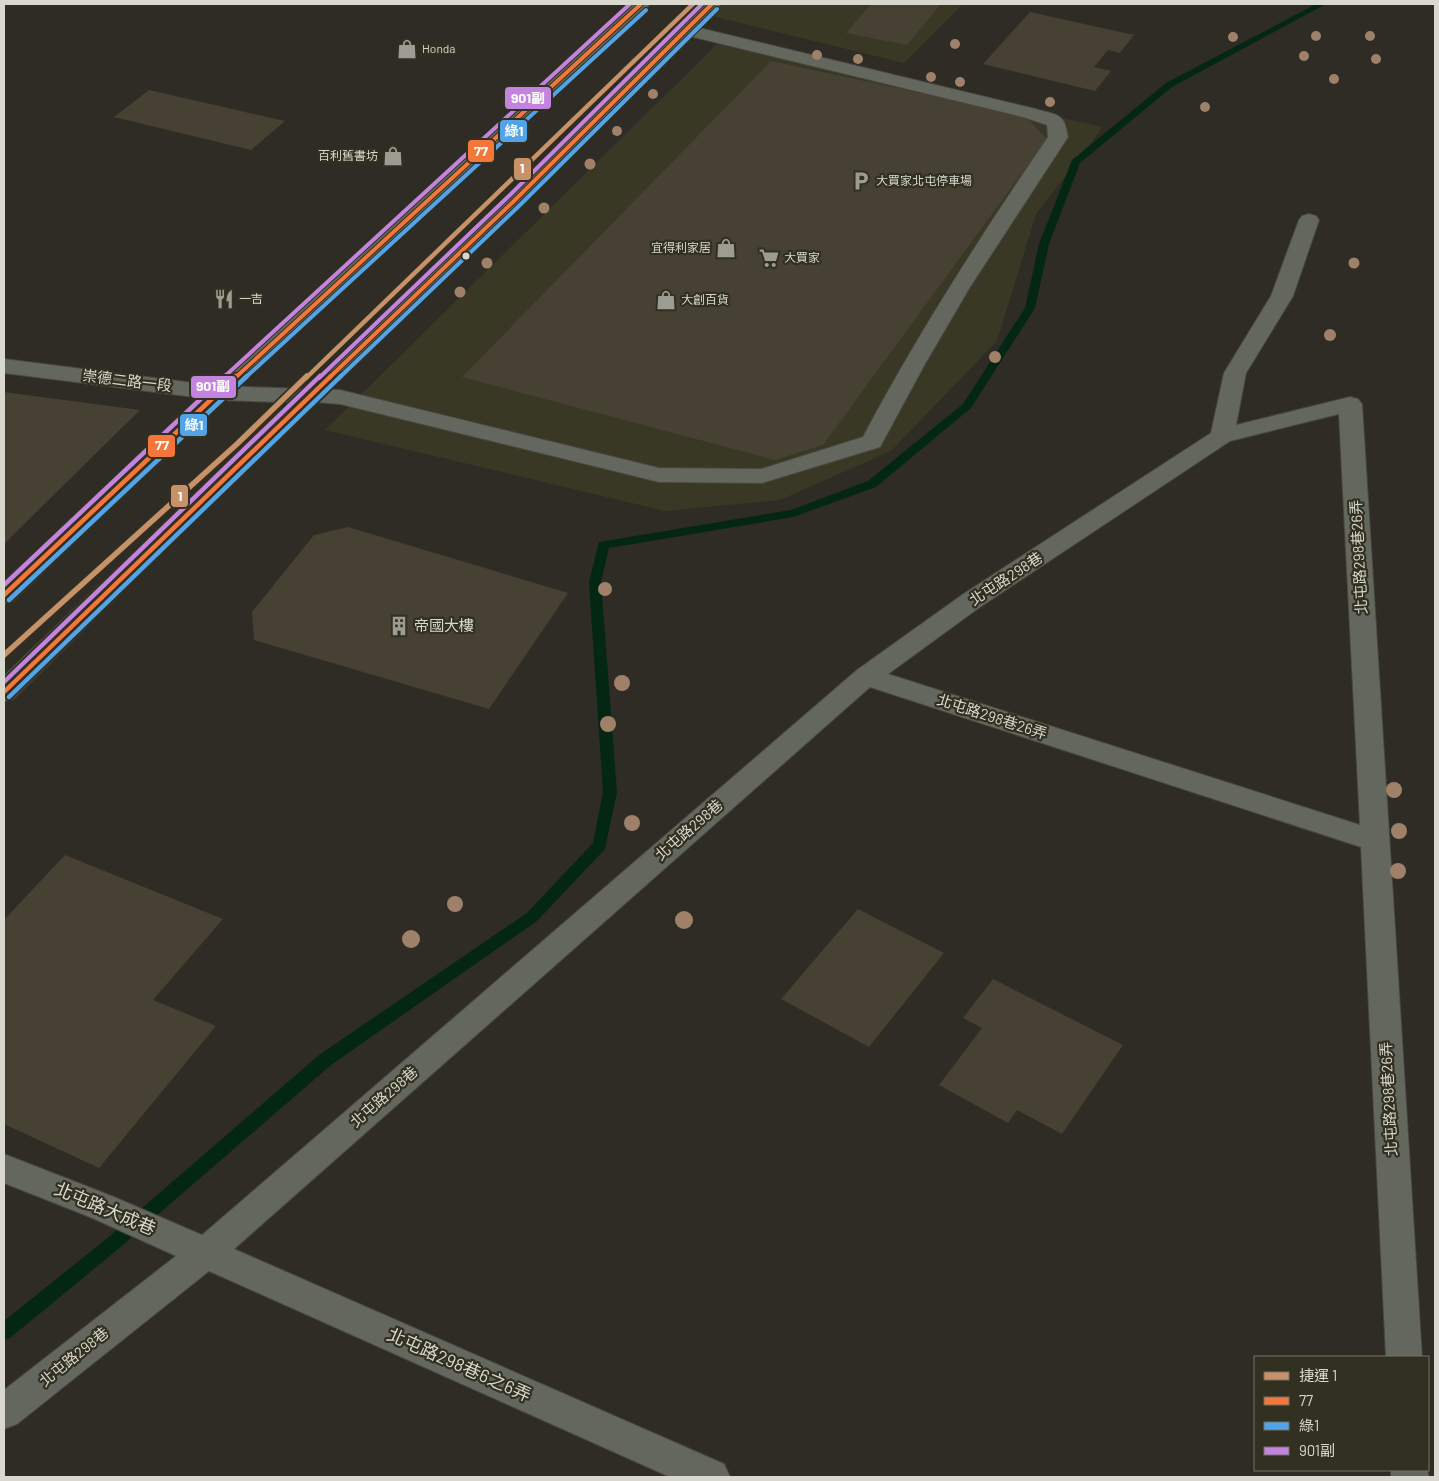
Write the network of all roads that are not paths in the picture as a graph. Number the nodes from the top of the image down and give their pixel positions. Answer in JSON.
{"nodes":[{"id":1,"x":641,"y":4,"type":"edge"},
{"id":2,"x":712,"y":4,"type":"edge"},
{"id":3,"x":687,"y":30,"type":"junction"},
{"id":4,"x":1309,"y":220,"type":"dead end"},
{"id":5,"x":4,"y":366,"type":"edge"},
{"id":6,"x":218,"y":394,"type":"junction"},
{"id":7,"x":310,"y":396,"type":"junction"},
{"id":8,"x":1222,"y":436,"type":"junction"},
{"id":9,"x":4,"y":595,"type":"edge"},
{"id":10,"x":866,"y":676,"type":"junction"},
{"id":11,"x":4,"y":692,"type":"edge"},
{"id":12,"x":1375,"y":841,"type":"junction"},
{"id":13,"x":4,"y":1168,"type":"edge"},
{"id":14,"x":206,"y":1253,"type":"junction"},
{"id":15,"x":1404,"y":1356,"type":"edge"},
{"id":16,"x":4,"y":1412,"type":"edge"},
{"id":17,"x":712,"y":1477,"type":"edge"}],
"edges":[{"from":1,"to":6,"type":"main road"},
{"from":2,"to":3,"type":"main road"},
{"from":3,"to":7,"type":"main road"},
{"from":3,"to":7,"type":"street","name":"崇德二路一段"},
{"from":4,"to":8,"type":"street"},
{"from":5,"to":6,"type":"street","name":"崇德二路一段"},
{"from":6,"to":7,"type":"street","name":"崇德二路一段"},
{"from":6,"to":9,"type":"main road"},
{"from":7,"to":11,"type":"main road"},
{"from":8,"to":10,"type":"street","name":"北屯路298巷"},
{"from":8,"to":12,"type":"street","name":"北屯路298巷26弄"},
{"from":10,"to":12,"type":"street","name":"北屯路298巷26弄"},
{"from":10,"to":14,"type":"street","name":"北屯路298巷"},
{"from":12,"to":15,"type":"street","name":"北屯路298巷26弄"},
{"from":13,"to":14,"type":"street","name":"北屯路大成巷"},
{"from":14,"to":16,"type":"street","name":"北屯路298巷"},
{"from":14,"to":17,"type":"street","name":"北屯路298巷6之6弄"}]}
